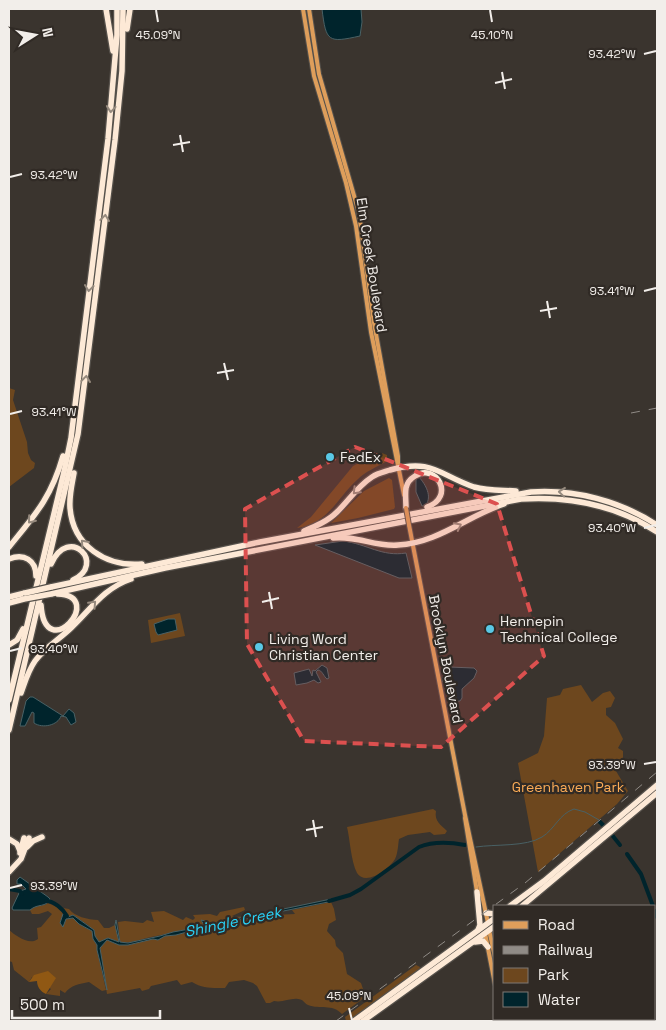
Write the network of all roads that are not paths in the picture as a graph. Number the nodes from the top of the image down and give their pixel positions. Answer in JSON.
{"nodes":[{"id":1,"x":106,"y":9,"type":"edge"},
{"id":2,"x":117,"y":9,"type":"edge"},
{"id":3,"x":123,"y":9,"type":"edge"},
{"id":4,"x":130,"y":9,"type":"edge"},
{"id":5,"x":304,"y":9,"type":"edge"},
{"id":6,"x":309,"y":9,"type":"edge"},
{"id":7,"x":115,"y":60,"type":"junction"},
{"id":8,"x":122,"y":71,"type":"junction"},
{"id":9,"x":74,"y":410,"type":"junction"},
{"id":10,"x":79,"y":427,"type":"junction"},
{"id":11,"x":398,"y":468,"type":"junction"},
{"id":12,"x":530,"y":492,"type":"junction"},
{"id":13,"x":550,"y":498,"type":"junction"},
{"id":14,"x":406,"y":508,"type":"junction"},
{"id":15,"x":386,"y":517,"type":"junction"},
{"id":16,"x":657,"y":525,"type":"edge"},
{"id":17,"x":657,"y":532,"type":"edge"},
{"id":18,"x":260,"y":542,"type":"junction"},
{"id":19,"x":291,"y":542,"type":"junction"},
{"id":20,"x":412,"y":543,"type":"junction"},
{"id":21,"x":9,"y":547,"type":"edge"},
{"id":22,"x":9,"y":559,"type":"edge"},
{"id":23,"x":178,"y":559,"type":"junction"},
{"id":24,"x":165,"y":568,"type":"junction"},
{"id":25,"x":51,"y":590,"type":"junction"},
{"id":26,"x":9,"y":595,"type":"edge"},
{"id":27,"x":41,"y":596,"type":"junction"},
{"id":28,"x":33,"y":598,"type":"junction"},
{"id":29,"x":9,"y":603,"type":"edge"},
{"id":30,"x":9,"y":645,"type":"edge"},
{"id":31,"x":9,"y":700,"type":"edge"},
{"id":32,"x":9,"y":729,"type":"edge"},
{"id":33,"x":657,"y":785,"type":"edge"},
{"id":34,"x":657,"y":793,"type":"edge"},
{"id":35,"x":465,"y":815,"type":"junction"},
{"id":36,"x":42,"y":837,"type":"dead end"},
{"id":37,"x":26,"y":838,"type":"dead end"},
{"id":38,"x":9,"y":839,"type":"edge"},
{"id":39,"x":22,"y":853,"type":"junction"},
{"id":40,"x":9,"y":866,"type":"edge"},
{"id":41,"x":9,"y":872,"type":"edge"},
{"id":42,"x":477,"y":892,"type":"joint"},
{"id":43,"x":511,"y":905,"type":"edge"},
{"id":44,"x":523,"y":905,"type":"edge"},
{"id":45,"x":486,"y":913,"type":"junction"},
{"id":46,"x":493,"y":915,"type":"edge"},
{"id":47,"x":486,"y":928,"type":"edge"},
{"id":48,"x":470,"y":944,"type":"junction"},
{"id":49,"x":488,"y":947,"type":"junction"},
{"id":50,"x":493,"y":951,"type":"edge"},
{"id":51,"x":493,"y":973,"type":"edge"},
{"id":52,"x":354,"y":1021,"type":"edge"},
{"id":53,"x":363,"y":1021,"type":"edge"}],
"edges":[{"from":1,"to":7,"type":"highway"},
{"from":2,"to":7,"type":"highway"},
{"from":3,"to":8,"type":"highway"},
{"from":4,"to":8,"type":"highway"},
{"from":5,"to":11,"type":"main road","name":"Elm Creek Boulevard"},
{"from":6,"to":11,"type":"main road","name":"Elm Creek Boulevard"},
{"from":7,"to":9,"type":"highway","one_way":true},
{"from":10,"to":8,"type":"highway","one_way":true},
{"from":9,"to":21,"type":"highway","one_way":true},
{"from":9,"to":28,"type":"highway"},
{"from":23,"to":10,"type":"highway","one_way":true},
{"from":10,"to":27,"type":"highway"},
{"from":11,"to":12,"type":"highway"},
{"from":11,"to":14,"type":"main road","name":"Elm Creek Boulevard"},
{"from":11,"to":18,"type":"highway","one_way":true},
{"from":12,"to":15,"type":"highway"},
{"from":16,"to":12,"type":"highway","one_way":true},
{"from":13,"to":17,"type":"highway"},
{"from":13,"to":19,"type":"highway"},
{"from":20,"to":13,"type":"highway","one_way":true},
{"from":14,"to":15,"type":"highway"},
{"from":14,"to":20,"type":"main road","name":"Brooklyn Boulevard","bridge":true},
{"from":15,"to":18,"type":"highway"},
{"from":18,"to":23,"type":"highway"},
{"from":19,"to":20,"type":"highway"},
{"from":19,"to":24,"type":"highway"},
{"from":20,"to":35,"type":"main road","name":"Brooklyn Boulevard"},
{"from":22,"to":28,"type":"highway"},
{"from":23,"to":25,"type":"highway"},
{"from":24,"to":25,"type":"highway"},
{"from":32,"to":24,"type":"highway","one_way":true},
{"from":25,"to":26,"type":"highway","bridge":true},
{"from":25,"to":27,"type":"highway"},
{"from":25,"to":27,"type":"highway"},
{"from":25,"to":29,"type":"highway","bridge":true},
{"from":27,"to":32,"type":"highway"},
{"from":28,"to":30,"type":"highway"},
{"from":28,"to":31,"type":"highway"},
{"from":33,"to":43,"type":"highway"},
{"from":34,"to":44,"type":"highway"},
{"from":35,"to":42,"type":"main road","name":"Brooklyn Boulevard"},
{"from":35,"to":45,"type":"main road","name":"Brooklyn Boulevard"},
{"from":36,"to":39,"type":"highway"},
{"from":37,"to":39,"type":"highway"},
{"from":38,"to":39,"type":"highway"},
{"from":39,"to":40,"type":"highway"},
{"from":39,"to":41,"type":"highway"},
{"from":42,"to":47,"type":"highway"},
{"from":45,"to":46,"type":"highway"},
{"from":45,"to":47,"type":"main road","name":"Brooklyn Boulevard"},
{"from":47,"to":48,"type":"highway"},
{"from":47,"to":49,"type":"main road","name":"Brooklyn Boulevard"},
{"from":47,"to":50,"type":"main road","name":"Brooklyn Boulevard"},
{"from":47,"to":52,"type":"highway"},
{"from":48,"to":49,"type":"highway"},
{"from":48,"to":53,"type":"highway"},
{"from":49,"to":51,"type":"main road","name":"Brooklyn Boulevard"}]}
